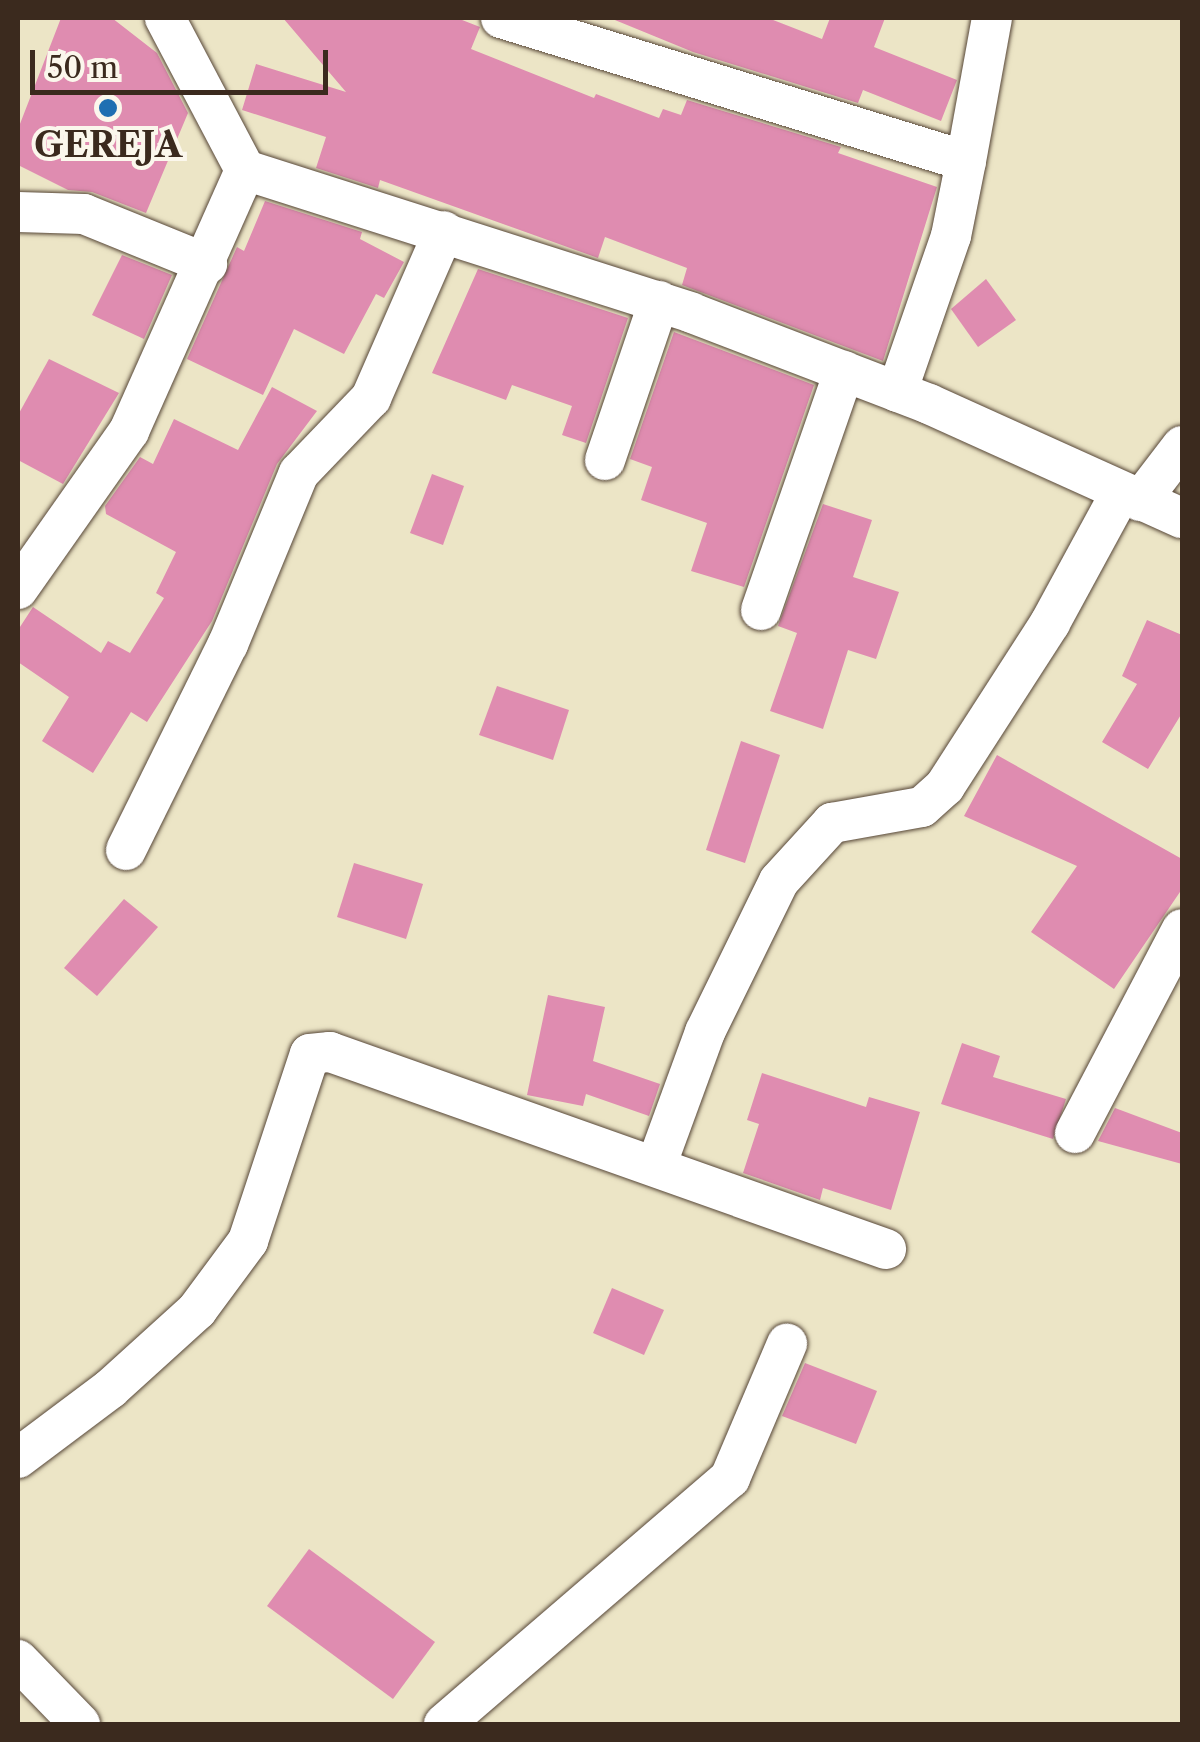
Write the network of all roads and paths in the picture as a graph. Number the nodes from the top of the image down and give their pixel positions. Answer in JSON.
{"nodes":[{"id":1,"x":165,"y":18,"type":"edge"},
{"id":2,"x":501,"y":18,"type":"edge"},
{"id":3,"x":992,"y":18,"type":"edge"},
{"id":4,"x":966,"y":161,"type":"junction"},
{"id":5,"x":245,"y":170,"type":"junction"},
{"id":6,"x":18,"y":212,"type":"edge"},
{"id":7,"x":444,"y":231,"type":"junction"},
{"id":8,"x":207,"y":264,"type":"junction"},
{"id":9,"x":658,"y":301,"type":"junction"},
{"id":10,"x":844,"y":371,"type":"junction"},
{"id":11,"x":897,"y":392,"type":"junction"},
{"id":12,"x":1182,"y":446,"type":"edge"},
{"id":13,"x":605,"y":460,"type":"dead end"},
{"id":14,"x":1130,"y":496,"type":"junction"},
{"id":15,"x":1182,"y":518,"type":"edge"},
{"id":16,"x":18,"y":589,"type":"edge"},
{"id":17,"x":761,"y":610,"type":"dead end"},
{"id":18,"x":126,"y":850,"type":"dead end"},
{"id":19,"x":1182,"y":928,"type":"edge"},
{"id":20,"x":1075,"y":1133,"type":"dead end"},
{"id":21,"x":656,"y":1166,"type":"junction"},
{"id":22,"x":886,"y":1249,"type":"dead end"},
{"id":23,"x":788,"y":1344,"type":"dead end"},
{"id":24,"x":18,"y":1458,"type":"edge"},
{"id":25,"x":18,"y":1660,"type":"edge"},
{"id":26,"x":80,"y":1724,"type":"edge"},
{"id":27,"x":444,"y":1724,"type":"edge"}],
"edges":[{"from":1,"to":5,"type":"street"},
{"from":2,"to":4,"type":"street"},
{"from":3,"to":4,"type":"street"},
{"from":4,"to":11,"type":"street"},
{"from":5,"to":7,"type":"street"},
{"from":5,"to":8,"type":"street"},
{"from":6,"to":8,"type":"street"},
{"from":7,"to":9,"type":"street"},
{"from":7,"to":18,"type":"street"},
{"from":8,"to":16,"type":"street"},
{"from":9,"to":10,"type":"street"},
{"from":9,"to":13,"type":"street"},
{"from":10,"to":11,"type":"street"},
{"from":10,"to":17,"type":"street"},
{"from":11,"to":14,"type":"street"},
{"from":12,"to":14,"type":"street"},
{"from":14,"to":15,"type":"street"},
{"from":14,"to":21,"type":"street"},
{"from":19,"to":20,"type":"street"},
{"from":21,"to":22,"type":"street"},
{"from":21,"to":24,"type":"street"},
{"from":23,"to":27,"type":"street"},
{"from":25,"to":26,"type":"street"}]}
